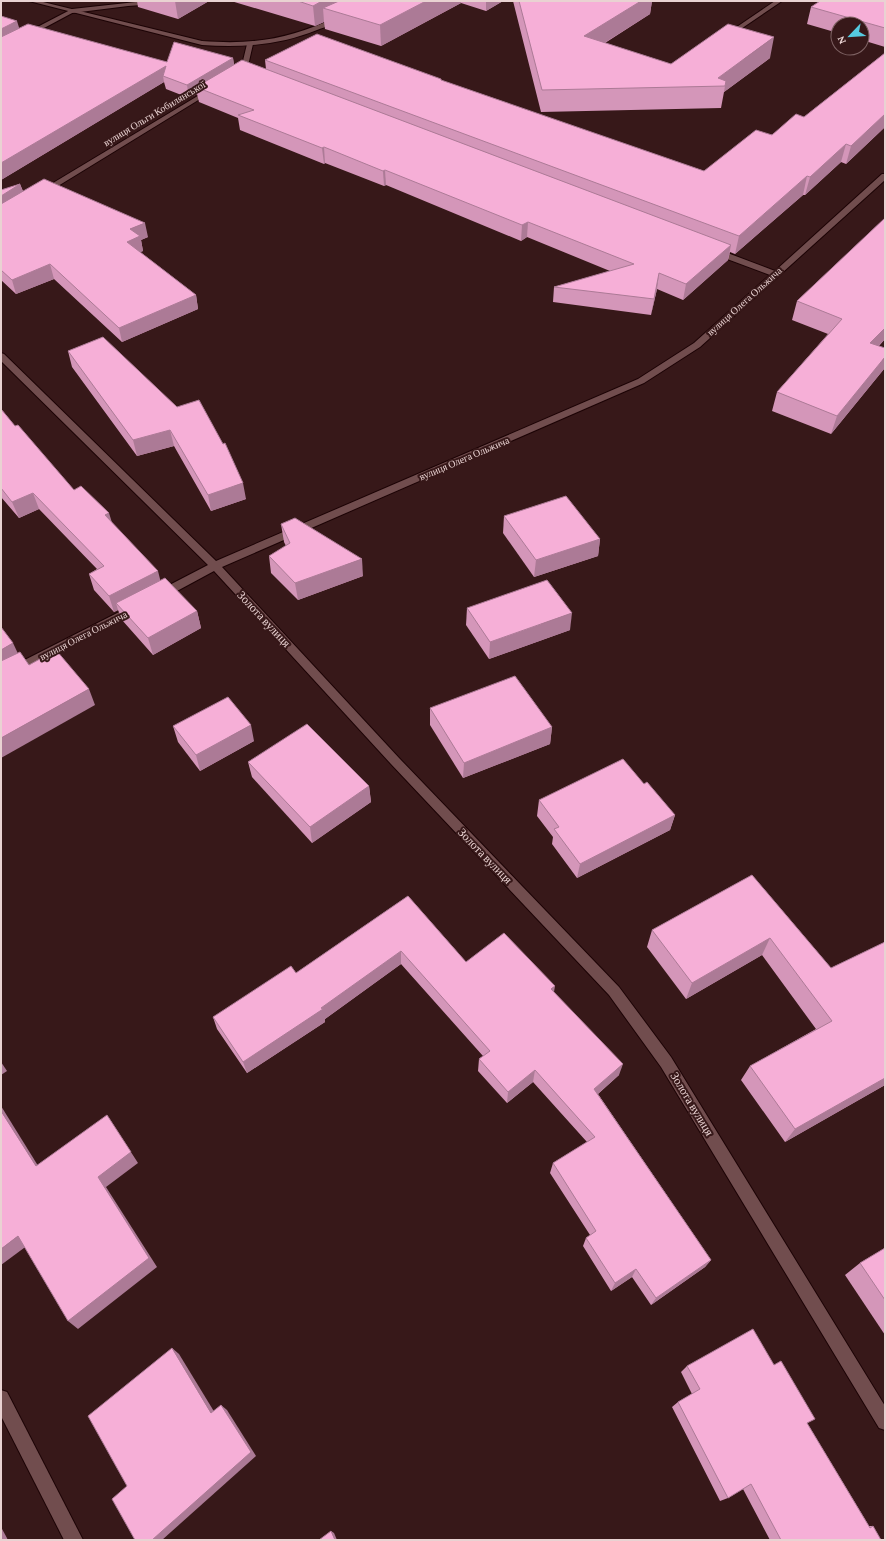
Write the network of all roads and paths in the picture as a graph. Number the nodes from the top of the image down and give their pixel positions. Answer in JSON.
{"nodes":[{"id":1,"x":32,"y":1,"type":"edge"},
{"id":2,"x":171,"y":1,"type":"edge"},
{"id":3,"x":779,"y":1,"type":"edge"},
{"id":4,"x":72,"y":11,"type":"junction"},
{"id":5,"x":343,"y":16,"type":"edge"},
{"id":6,"x":724,"y":38,"type":"edge"},
{"id":7,"x":250,"y":44,"type":"junction"},
{"id":8,"x":1,"y":49,"type":"edge"},
{"id":9,"x":230,"y":78,"type":"edge"},
{"id":10,"x":217,"y":87,"type":"edge"},
{"id":11,"x":885,"y":176,"type":"edge"},
{"id":12,"x":35,"y":197,"type":"edge"},
{"id":13,"x":708,"y":248,"type":"edge"},
{"id":14,"x":774,"y":274,"type":"junction"},
{"id":15,"x":1,"y":356,"type":"edge"},
{"id":16,"x":215,"y":566,"type":"junction"},
{"id":17,"x":1,"y":677,"type":"edge"},
{"id":18,"x":1,"y":1398,"type":"edge"},
{"id":19,"x":885,"y":1422,"type":"edge"},
{"id":20,"x":74,"y":1540,"type":"edge"}],
"edges":[{"from":1,"to":4,"type":"street"},
{"from":2,"to":4,"type":"street"},
{"from":3,"to":6,"type":"street"},
{"from":4,"to":7,"type":"street"},
{"from":4,"to":8,"type":"street"},
{"from":5,"to":7,"type":"street"},
{"from":7,"to":9,"type":"street"},
{"from":10,"to":12,"type":"street","name":"вулиця Ольги Кобилянської"},
{"from":11,"to":14,"type":"street","name":"вулиця Олега Ольжича"},
{"from":13,"to":14,"type":"street"},
{"from":14,"to":16,"type":"street","name":"вулиця Олега Ольжича"},
{"from":15,"to":16,"type":"street","name":"Золота вулиця"},
{"from":16,"to":17,"type":"street","name":"вулиця Олега Ольжича"},
{"from":16,"to":19,"type":"street","name":"Золота вулиця"},
{"from":18,"to":20,"type":"street"}]}
